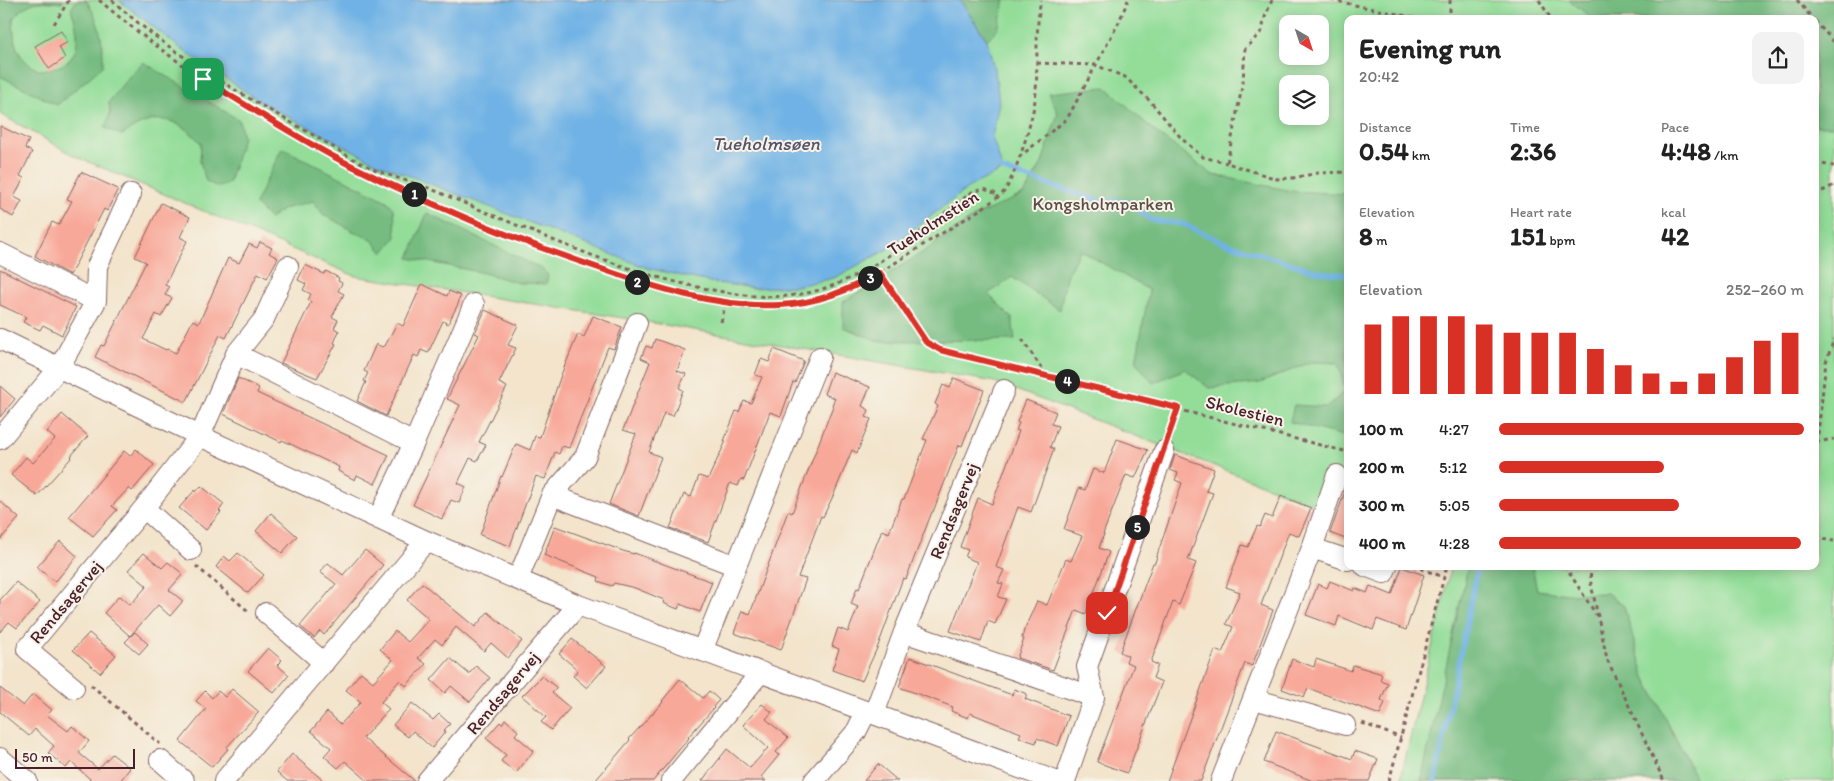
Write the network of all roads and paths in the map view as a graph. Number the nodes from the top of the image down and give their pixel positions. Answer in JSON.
{"nodes":[{"id":1,"x":69,"y":0,"type":"edge"},
{"id":2,"x":99,"y":0,"type":"edge"},
{"id":3,"x":112,"y":0,"type":"edge"},
{"id":4,"x":1042,"y":0,"type":"edge"},
{"id":5,"x":1128,"y":0,"type":"edge"},
{"id":6,"x":1272,"y":0,"type":"edge"},
{"id":7,"x":1331,"y":0,"type":"edge"},
{"id":8,"x":1450,"y":0,"type":"edge"},
{"id":9,"x":1539,"y":0,"type":"edge"},
{"id":10,"x":1797,"y":0,"type":"edge"},
{"id":11,"x":1402,"y":15,"type":"edge"},
{"id":12,"x":1450,"y":15,"type":"edge"},
{"id":13,"x":1548,"y":15,"type":"edge"},
{"id":14,"x":1810,"y":15,"type":"edge"},
{"id":15,"x":54,"y":24,"type":"dead end"},
{"id":16,"x":1819,"y":26,"type":"edge"},
{"id":17,"x":1834,"y":42,"type":"edge"},
{"id":18,"x":1037,"y":63,"type":"junction"},
{"id":19,"x":1095,"y":65,"type":"junction"},
{"id":20,"x":1019,"y":158,"type":"junction"},
{"id":21,"x":1227,"y":163,"type":"junction"},
{"id":22,"x":1819,"y":164,"type":"edge"},
{"id":23,"x":1834,"y":166,"type":"edge"},
{"id":24,"x":1344,"y":172,"type":"edge"},
{"id":25,"x":1834,"y":185,"type":"edge"},
{"id":26,"x":1819,"y":193,"type":"edge"},
{"id":27,"x":131,"y":194,"type":"dead end"},
{"id":28,"x":1000,"y":196,"type":"junction"},
{"id":29,"x":0,"y":253,"type":"edge"},
{"id":30,"x":288,"y":266,"type":"dead end"},
{"id":31,"x":880,"y":273,"type":"junction"},
{"id":32,"x":96,"y":301,"type":"junction"},
{"id":33,"x":726,"y":302,"type":"junction"},
{"id":34,"x":474,"y":304,"type":"dead end"},
{"id":35,"x":722,"y":322,"type":"dead end"},
{"id":36,"x":637,"y":323,"type":"dead end"},
{"id":37,"x":0,"y":339,"type":"edge"},
{"id":38,"x":1022,"y":339,"type":"dead end"},
{"id":39,"x":1834,"y":339,"type":"edge"},
{"id":40,"x":236,"y":354,"type":"junction"},
{"id":41,"x":820,"y":356,"type":"dead end"},
{"id":42,"x":59,"y":368,"type":"junction"},
{"id":43,"x":1013,"y":368,"type":"junction"},
{"id":44,"x":1046,"y":375,"type":"junction"},
{"id":45,"x":1007,"y":382,"type":"joint"},
{"id":46,"x":1178,"y":408,"type":"junction"},
{"id":47,"x":1819,"y":418,"type":"edge"},
{"id":48,"x":200,"y":436,"type":"junction"},
{"id":49,"x":0,"y":439,"type":"edge"},
{"id":50,"x":1834,"y":439,"type":"edge"},
{"id":51,"x":1819,"y":442,"type":"edge"},
{"id":52,"x":414,"y":443,"type":"junction"},
{"id":53,"x":1164,"y":451,"type":"joint"},
{"id":54,"x":1344,"y":451,"type":"edge"},
{"id":55,"x":1337,"y":475,"type":"dead end"},
{"id":56,"x":552,"y":496,"type":"junction"},
{"id":57,"x":144,"y":508,"type":"junction"},
{"id":58,"x":378,"y":519,"type":"junction"},
{"id":59,"x":1819,"y":539,"type":"edge"},
{"id":60,"x":426,"y":541,"type":"junction"},
{"id":61,"x":1834,"y":541,"type":"edge"},
{"id":62,"x":1312,"y":548,"type":"junction"},
{"id":63,"x":191,"y":550,"type":"joint"},
{"id":64,"x":1344,"y":559,"type":"edge"},
{"id":65,"x":736,"y":566,"type":"junction"},
{"id":66,"x":1424,"y":570,"type":"edge"},
{"id":67,"x":1446,"y":570,"type":"edge"},
{"id":68,"x":1568,"y":570,"type":"edge"},
{"id":69,"x":1591,"y":570,"type":"edge"},
{"id":70,"x":1444,"y":577,"type":"junction"},
{"id":71,"x":518,"y":579,"type":"junction"},
{"id":72,"x":578,"y":605,"type":"junction"},
{"id":73,"x":266,"y":614,"type":"joint"},
{"id":74,"x":1599,"y":620,"type":"junction"},
{"id":75,"x":904,"y":632,"type":"junction"},
{"id":76,"x":702,"y":651,"type":"junction"},
{"id":77,"x":324,"y":663,"type":"junction"},
{"id":78,"x":761,"y":672,"type":"junction"},
{"id":79,"x":74,"y":688,"type":"joint"},
{"id":80,"x":1094,"y":697,"type":"junction"},
{"id":81,"x":1254,"y":699,"type":"junction"},
{"id":82,"x":870,"y":713,"type":"junction"},
{"id":83,"x":1345,"y":725,"type":"joint"},
{"id":84,"x":1401,"y":738,"type":"junction"},
{"id":85,"x":0,"y":758,"type":"edge"},
{"id":86,"x":160,"y":760,"type":"joint"},
{"id":87,"x":27,"y":781,"type":"edge"},
{"id":88,"x":184,"y":781,"type":"edge"},
{"id":89,"x":224,"y":781,"type":"edge"},
{"id":90,"x":428,"y":781,"type":"edge"},
{"id":91,"x":671,"y":781,"type":"edge"},
{"id":92,"x":814,"y":781,"type":"edge"},
{"id":93,"x":1055,"y":781,"type":"edge"},
{"id":94,"x":1065,"y":781,"type":"edge"},
{"id":95,"x":1221,"y":781,"type":"edge"},
{"id":96,"x":1389,"y":781,"type":"edge"},
{"id":97,"x":1664,"y":781,"type":"edge"}],
"edges":[{"from":1,"to":15,"type":"path"},
{"from":2,"to":33,"type":"path","name":"Tueholmstien"},
{"from":3,"to":28,"type":"path"},
{"from":4,"to":18,"type":"path","name":"Tueholmstien"},
{"from":5,"to":19,"type":"path"},
{"from":6,"to":21,"type":"path"},
{"from":7,"to":11,"type":"path"},
{"from":8,"to":12,"type":"path"},
{"from":9,"to":13,"type":"path"},
{"from":10,"to":14,"type":"path"},
{"from":16,"to":17,"type":"path"},
{"from":18,"to":19,"type":"path"},
{"from":18,"to":20,"type":"path","name":"Tueholmstien"},
{"from":19,"to":20,"type":"path"},
{"from":19,"to":21,"type":"path"},
{"from":20,"to":28,"type":"path","name":"Tueholmstien"},
{"from":21,"to":24,"type":"path"},
{"from":22,"to":23,"type":"path"},
{"from":25,"to":26,"type":"path"},
{"from":27,"to":32,"type":"street"},
{"from":28,"to":31,"type":"path","name":"Tueholmstien"},
{"from":29,"to":32,"type":"street"},
{"from":30,"to":40,"type":"street","name":"Rendsagervej"},
{"from":31,"to":33,"type":"path","name":"Tueholmstien"},
{"from":31,"to":43,"type":"path","name":"Skolestien"},
{"from":32,"to":42,"type":"street"},
{"from":33,"to":35,"type":"path"},
{"from":34,"to":52,"type":"street"},
{"from":36,"to":56,"type":"street"},
{"from":37,"to":42,"type":"street"},
{"from":38,"to":44,"type":"path"},
{"from":39,"to":47,"type":"path"},
{"from":40,"to":48,"type":"street","name":"Rendsagervej"},
{"from":40,"to":52,"type":"street"},
{"from":41,"to":65,"type":"street"},
{"from":42,"to":48,"type":"street"},
{"from":42,"to":49,"type":"street"},
{"from":43,"to":44,"type":"path","name":"Skolestien"},
{"from":43,"to":45,"type":"path"},
{"from":44,"to":46,"type":"path","name":"Skolestien"},
{"from":45,"to":75,"type":"street","name":"Rendsagervej"},
{"from":46,"to":53,"type":"path"},
{"from":46,"to":54,"type":"path","name":"Skolestien"},
{"from":48,"to":57,"type":"street","name":"Rendsagervej"},
{"from":48,"to":58,"type":"street"},
{"from":50,"to":51,"type":"path"},
{"from":52,"to":58,"type":"street"},
{"from":53,"to":80,"type":"street"},
{"from":55,"to":62,"type":"street"},
{"from":56,"to":65,"type":"street"},
{"from":56,"to":71,"type":"street"},
{"from":57,"to":63,"type":"street"},
{"from":57,"to":79,"type":"street","name":"Rendsagervej"},
{"from":58,"to":60,"type":"street"},
{"from":59,"to":61,"type":"path"},
{"from":60,"to":71,"type":"street"},
{"from":60,"to":77,"type":"street"},
{"from":62,"to":64,"type":"street"},
{"from":62,"to":81,"type":"street"},
{"from":63,"to":73,"type":"path"},
{"from":65,"to":76,"type":"street"},
{"from":66,"to":70,"type":"path"},
{"from":67,"to":70,"type":"path"},
{"from":68,"to":74,"type":"path"},
{"from":69,"to":74,"type":"path"},
{"from":70,"to":84,"type":"path"},
{"from":71,"to":72,"type":"street"},
{"from":72,"to":76,"type":"street"},
{"from":72,"to":90,"type":"street","name":"Rendsagervej"},
{"from":73,"to":77,"type":"street"},
{"from":74,"to":97,"type":"path"},
{"from":75,"to":80,"type":"street"},
{"from":75,"to":82,"type":"street","name":"Rendsagervej"},
{"from":76,"to":78,"type":"street"},
{"from":77,"to":89,"type":"street"},
{"from":78,"to":82,"type":"street"},
{"from":78,"to":91,"type":"street"},
{"from":79,"to":86,"type":"path"},
{"from":80,"to":94,"type":"street"},
{"from":81,"to":83,"type":"street"},
{"from":81,"to":95,"type":"street"},
{"from":82,"to":92,"type":"street","name":"Rendsagervej"},
{"from":82,"to":93,"type":"street"},
{"from":83,"to":84,"type":"path"},
{"from":84,"to":96,"type":"path"},
{"from":85,"to":87,"type":"street"},
{"from":86,"to":88,"type":"street"}]}
